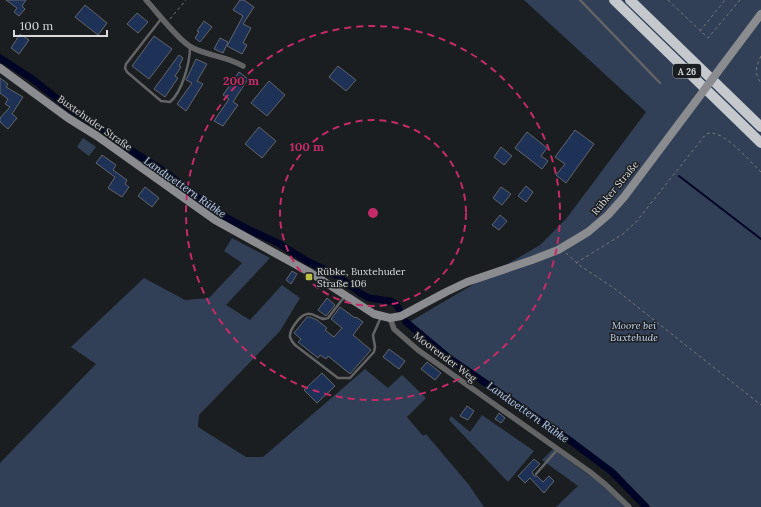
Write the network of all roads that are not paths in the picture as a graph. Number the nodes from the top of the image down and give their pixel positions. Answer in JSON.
{"nodes":[{"id":1,"x":146,"y":0,"type":"edge"},
{"id":2,"x":580,"y":0,"type":"edge"},
{"id":3,"x":614,"y":0,"type":"edge"},
{"id":4,"x":630,"y":0,"type":"edge"},
{"id":5,"x":761,"y":14,"type":"edge"},
{"id":6,"x":162,"y":18,"type":"junction"},
{"id":7,"x":190,"y":47,"type":"junction"},
{"id":8,"x":243,"y":66,"type":"dead end"},
{"id":9,"x":0,"y":68,"type":"edge"},
{"id":10,"x":660,"y":83,"type":"dead end"},
{"id":11,"x":761,"y":127,"type":"edge"},
{"id":12,"x":761,"y":143,"type":"edge"},
{"id":13,"x":346,"y":295,"type":"junction"},
{"id":14,"x":381,"y":316,"type":"junction"},
{"id":15,"x":390,"y":318,"type":"junction"},
{"id":16,"x":558,"y":450,"type":"junction"},
{"id":17,"x":536,"y":474,"type":"dead end"},
{"id":18,"x":628,"y":507,"type":"edge"}],
"edges":[{"from":1,"to":6,"type":"street"},
{"from":2,"to":10,"type":"lane"},
{"from":3,"to":12,"type":"highway","number":"A 26"},
{"from":4,"to":11,"type":"highway","number":"A 26"},
{"from":5,"to":15,"type":"street","name":"Rübker Straße","bridge":true},
{"from":6,"to":7,"type":"street"},
{"from":6,"to":7,"type":"lane"},
{"from":7,"to":8,"type":"street"},
{"from":9,"to":13,"type":"street","name":"Buxtehuder Straße"},
{"from":13,"to":14,"type":"street","name":"Buxtehuder Straße"},
{"from":13,"to":14,"type":"lane"},
{"from":14,"to":15,"type":"street","name":"Buxtehuder Straße"},
{"from":15,"to":16,"type":"street","name":"Moorender Weg"},
{"from":16,"to":17,"type":"lane"},
{"from":16,"to":18,"type":"street","name":"Moorender Weg"}]}
